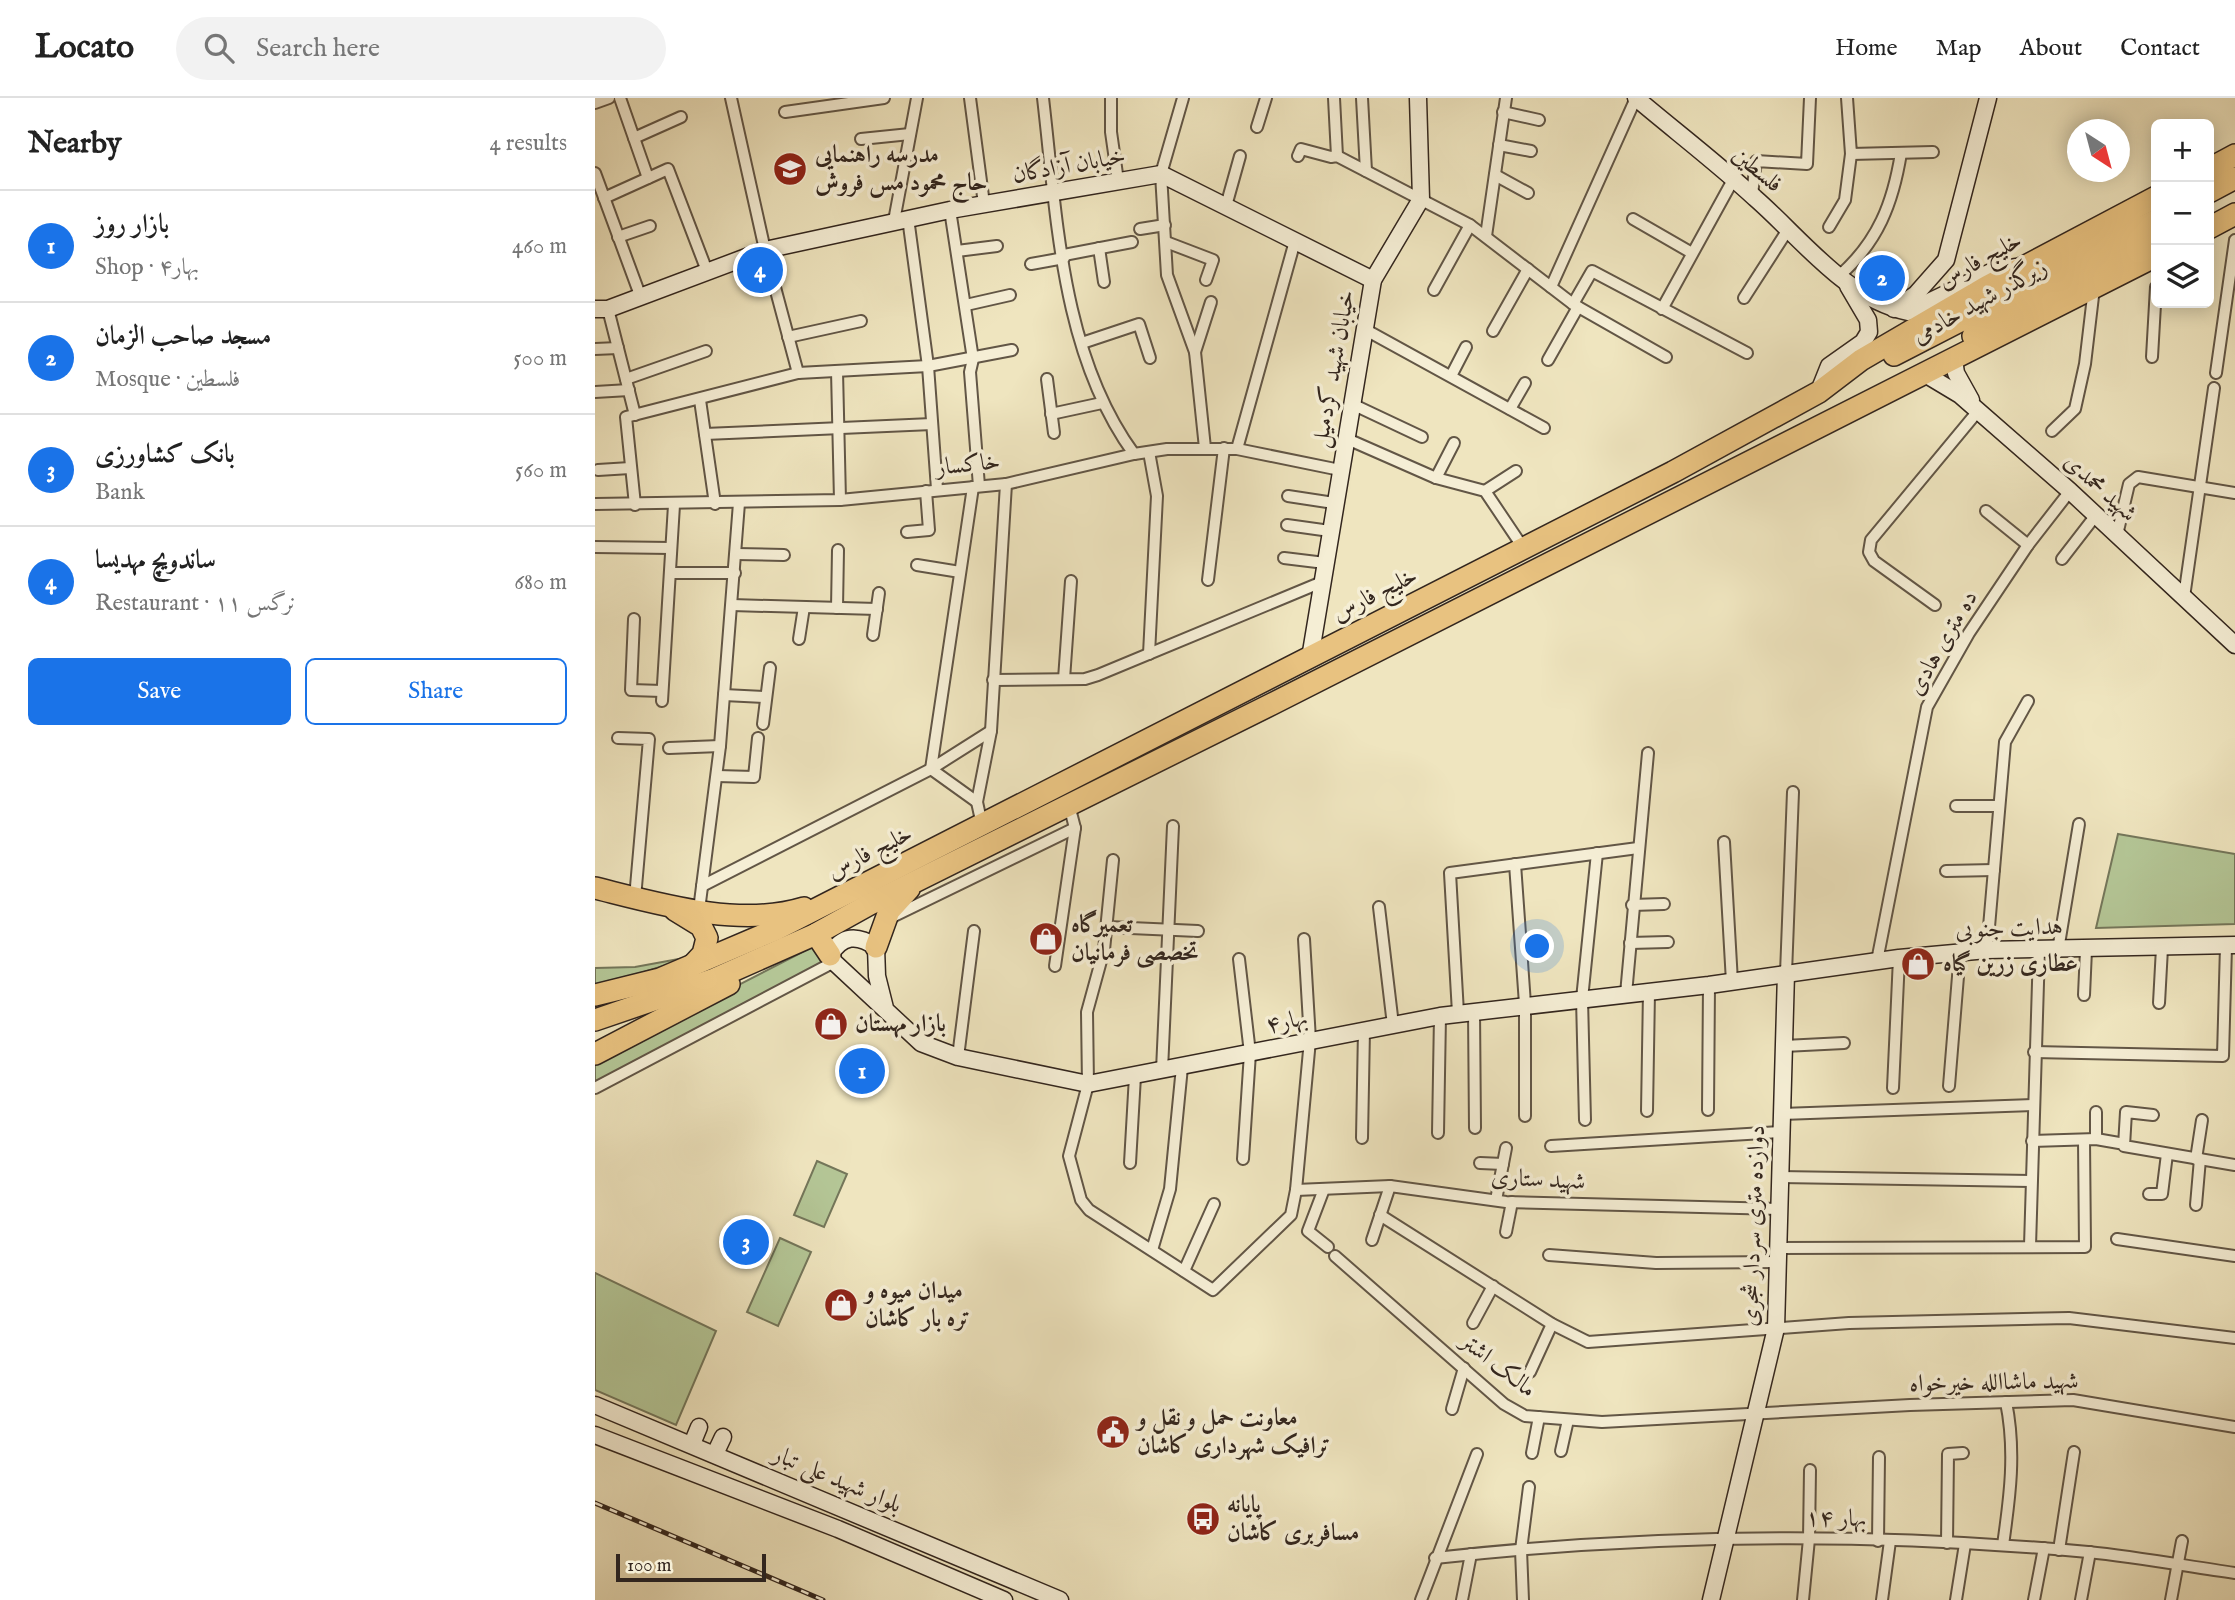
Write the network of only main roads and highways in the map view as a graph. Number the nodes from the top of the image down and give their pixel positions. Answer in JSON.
{"nodes":[{"id":1,"x":2235,"y":155,"type":"edge"},
{"id":2,"x":2214,"y":166,"type":"edge"},
{"id":3,"x":2235,"y":168,"type":"edge"},
{"id":4,"x":2214,"y":178,"type":"edge"},
{"id":5,"x":2235,"y":178,"type":"edge"},
{"id":6,"x":2214,"y":189,"type":"edge"},
{"id":7,"x":2235,"y":199,"type":"edge"},
{"id":8,"x":2151,"y":201,"type":"edge"},
{"id":9,"x":2214,"y":210,"type":"edge"},
{"id":10,"x":2235,"y":214,"type":"edge"},
{"id":11,"x":2151,"y":223,"type":"edge"},
{"id":12,"x":2214,"y":225,"type":"edge"},
{"id":13,"x":2151,"y":241,"type":"edge"},
{"id":14,"x":2151,"y":260,"type":"edge"},
{"id":15,"x":1819,"y":392,"type":"junction"},
{"id":16,"x":1834,"y":422,"type":"junction"},
{"id":17,"x":929,"y":874,"type":"junction"},
{"id":18,"x":862,"y":886,"type":"junction"},
{"id":19,"x":595,"y":888,"type":"edge"},
{"id":20,"x":664,"y":905,"type":"junction"},
{"id":21,"x":816,"y":934,"type":"junction"},
{"id":22,"x":876,"y":947,"type":"road end"},
{"id":23,"x":832,"y":959,"type":"road end"},
{"id":24,"x":690,"y":968,"type":"junction"},
{"id":25,"x":595,"y":995,"type":"edge"},
{"id":26,"x":595,"y":1020,"type":"edge"},
{"id":27,"x":595,"y":1054,"type":"edge"}],
"edges":[{"from":1,"to":2,"type":"highway"},
{"from":3,"to":4,"type":"highway"},
{"from":5,"to":6,"type":"highway"},
{"from":7,"to":9,"type":"highway"},
{"from":8,"to":15,"type":"highway","name":"خلیج فارس"},
{"from":10,"to":12,"type":"highway"},
{"from":11,"to":15,"type":"highway","name":"زیرگذر شهید خادمی"},
{"from":13,"to":16,"type":"highway","name":"زیرگذر شهید خادمی"},
{"from":14,"to":16,"type":"highway","name":"خلیج فارس"},
{"from":15,"to":18,"type":"highway","name":"خلیج فارس"},
{"from":16,"to":17,"type":"highway","name":"خلیج فارس"},
{"from":17,"to":21,"type":"highway","name":"خلیج فارس"},
{"from":17,"to":22,"type":"highway"},
{"from":18,"to":20,"type":"highway"},
{"from":18,"to":24,"type":"highway","name":"خلیج فارس"},
{"from":19,"to":20,"type":"highway"},
{"from":20,"to":24,"type":"highway"},
{"from":21,"to":23,"type":"highway"},
{"from":21,"to":26,"type":"highway","name":"خلیج فارس"},
{"from":21,"to":27,"type":"highway"},
{"from":24,"to":25,"type":"highway","name":"خلیج فارس"}]}
